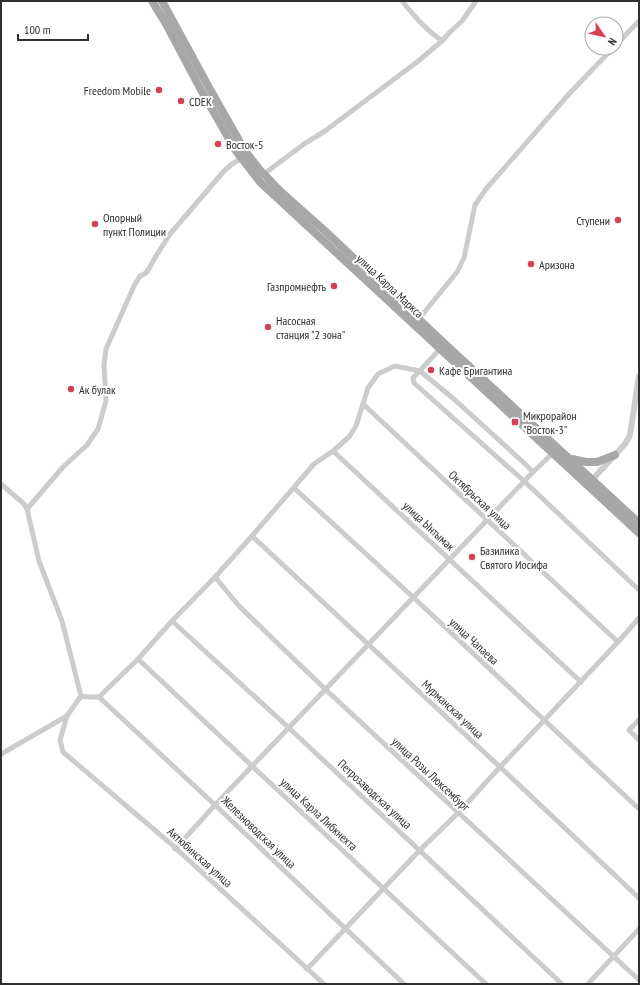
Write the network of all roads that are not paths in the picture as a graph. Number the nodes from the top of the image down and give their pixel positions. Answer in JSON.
{"nodes":[{"id":1,"x":152,"y":1,"type":"edge"},
{"id":2,"x":162,"y":1,"type":"edge"},
{"id":3,"x":402,"y":1,"type":"edge"},
{"id":4,"x":476,"y":1,"type":"edge"},
{"id":5,"x":639,"y":21,"type":"edge"},
{"id":6,"x":169,"y":22,"type":"junction"},
{"id":7,"x":624,"y":37,"type":"edge"},
{"id":8,"x":442,"y":41,"type":"junction"},
{"id":9,"x":605,"y":56,"type":"edge"},
{"id":10,"x":244,"y":157,"type":"junction"},
{"id":11,"x":264,"y":174,"type":"junction"},
{"id":12,"x":416,"y":322,"type":"junction"},
{"id":13,"x":440,"y":350,"type":"junction"},
{"id":14,"x":420,"y":371,"type":"junction"},
{"id":15,"x":639,"y":376,"type":"edge"},
{"id":16,"x":362,"y":404,"type":"junction"},
{"id":17,"x":333,"y":451,"type":"junction"},
{"id":18,"x":553,"y":453,"type":"junction"},
{"id":19,"x":615,"y":455,"type":"junction"},
{"id":20,"x":570,"y":459,"type":"junction"},
{"id":21,"x":533,"y":472,"type":"junction"},
{"id":22,"x":524,"y":481,"type":"junction"},
{"id":23,"x":590,"y":482,"type":"junction"},
{"id":24,"x":1,"y":484,"type":"edge"},
{"id":25,"x":294,"y":488,"type":"junction"},
{"id":26,"x":28,"y":509,"type":"junction"},
{"id":27,"x":487,"y":520,"type":"junction"},
{"id":28,"x":639,"y":523,"type":"edge"},
{"id":29,"x":639,"y":533,"type":"edge"},
{"id":30,"x":252,"y":536,"type":"junction"},
{"id":31,"x":450,"y":559,"type":"junction"},
{"id":32,"x":215,"y":577,"type":"junction"},
{"id":33,"x":639,"y":590,"type":"edge"},
{"id":34,"x":413,"y":597,"type":"junction"},
{"id":35,"x":639,"y":618,"type":"edge"},
{"id":36,"x":172,"y":621,"type":"junction"},
{"id":37,"x":618,"y":642,"type":"junction"},
{"id":38,"x":369,"y":644,"type":"junction"},
{"id":39,"x":138,"y":659,"type":"junction"},
{"id":40,"x":581,"y":682,"type":"junction"},
{"id":41,"x":325,"y":689,"type":"junction"},
{"id":42,"x":81,"y":696,"type":"junction"},
{"id":43,"x":99,"y":697,"type":"junction"},
{"id":44,"x":67,"y":716,"type":"junction"},
{"id":45,"x":544,"y":720,"type":"junction"},
{"id":46,"x":639,"y":720,"type":"edge"},
{"id":47,"x":289,"y":728,"type":"junction"},
{"id":48,"x":639,"y":740,"type":"edge"},
{"id":49,"x":1,"y":754,"type":"edge"},
{"id":50,"x":252,"y":766,"type":"junction"},
{"id":51,"x":500,"y":767,"type":"junction"},
{"id":52,"x":216,"y":804,"type":"junction"},
{"id":53,"x":639,"y":809,"type":"edge"},
{"id":54,"x":458,"y":813,"type":"junction"},
{"id":55,"x":175,"y":849,"type":"junction"},
{"id":56,"x":420,"y":850,"type":"junction"},
{"id":57,"x":384,"y":888,"type":"junction"},
{"id":58,"x":639,"y":898,"type":"edge"},
{"id":59,"x":346,"y":928,"type":"junction"},
{"id":60,"x":639,"y":929,"type":"edge"},
{"id":61,"x":613,"y":956,"type":"junction"},
{"id":62,"x":307,"y":969,"type":"junction"},
{"id":63,"x":639,"y":980,"type":"edge"},
{"id":64,"x":324,"y":984,"type":"edge"},
{"id":65,"x":404,"y":984,"type":"edge"},
{"id":66,"x":486,"y":984,"type":"edge"},
{"id":67,"x":562,"y":984,"type":"edge"},
{"id":68,"x":588,"y":984,"type":"edge"}],
"edges":[{"from":1,"to":6,"type":"main road"},
{"from":2,"to":6,"type":"main road"},
{"from":3,"to":8,"type":"street"},
{"from":4,"to":8,"type":"street"},
{"from":5,"to":7,"type":"street"},
{"from":6,"to":10,"type":"main road","name":"улица Карла Маркса"},
{"from":8,"to":11,"type":"street"},
{"from":9,"to":12,"type":"street"},
{"from":10,"to":11,"type":"main road","name":"улица Карла Маркса"},
{"from":10,"to":12,"type":"main road","name":"улица Карла Маркса"},
{"from":10,"to":26,"type":"street"},
{"from":11,"to":12,"type":"main road","name":"улица Карла Маркса"},
{"from":12,"to":13,"type":"main road","name":"улица Карла Маркса"},
{"from":12,"to":20,"type":"main road","name":"улица Карла Маркса"},
{"from":13,"to":14,"type":"street"},
{"from":13,"to":18,"type":"main road","name":"улица Карла Маркса"},
{"from":14,"to":16,"type":"street"},
{"from":14,"to":21,"type":"street"},
{"from":14,"to":22,"type":"street"},
{"from":15,"to":19,"type":"street"},
{"from":16,"to":17,"type":"street"},
{"from":16,"to":27,"type":"street","name":"Октябрьская улица"},
{"from":17,"to":25,"type":"street"},
{"from":17,"to":31,"type":"street","name":"улица Ынтымак"},
{"from":18,"to":21,"type":"street"},
{"from":18,"to":23,"type":"main road","name":"улица Карла Маркса"},
{"from":19,"to":20,"type":"main road"},
{"from":19,"to":23,"type":"street"},
{"from":20,"to":23,"type":"main road","name":"улица Карла Маркса"},
{"from":21,"to":22,"type":"street"},
{"from":22,"to":27,"type":"street"},
{"from":22,"to":33,"type":"street"},
{"from":23,"to":28,"type":"main road","name":"улица Карла Маркса"},
{"from":23,"to":29,"type":"main road","name":"улица Карла Маркса"},
{"from":24,"to":26,"type":"street"},
{"from":25,"to":30,"type":"street"},
{"from":25,"to":34,"type":"street","name":"улица Чапаева"},
{"from":26,"to":42,"type":"street"},
{"from":27,"to":31,"type":"street"},
{"from":27,"to":37,"type":"street","name":"Октябрьская улица"},
{"from":30,"to":32,"type":"street"},
{"from":30,"to":38,"type":"street","name":"Мурманская улица"},
{"from":31,"to":34,"type":"street"},
{"from":31,"to":40,"type":"street","name":"улица Ынтымак"},
{"from":32,"to":36,"type":"street"},
{"from":32,"to":41,"type":"street","name":"улица Розы Люксембург"},
{"from":34,"to":38,"type":"street"},
{"from":34,"to":45,"type":"street","name":"улица Чапаева"},
{"from":35,"to":37,"type":"street"},
{"from":36,"to":39,"type":"street"},
{"from":36,"to":47,"type":"street","name":"Петрозаводская улица"},
{"from":37,"to":40,"type":"street"},
{"from":38,"to":41,"type":"street"},
{"from":38,"to":51,"type":"street","name":"Мурманская улица"},
{"from":39,"to":43,"type":"street"},
{"from":39,"to":50,"type":"street","name":"улица Карла Либкнехта"},
{"from":40,"to":45,"type":"street"},
{"from":41,"to":47,"type":"street"},
{"from":41,"to":54,"type":"street","name":"улица Розы Люксембург"},
{"from":42,"to":43,"type":"street"},
{"from":42,"to":44,"type":"street"},
{"from":43,"to":52,"type":"street","name":"Железноводская улица"},
{"from":44,"to":49,"type":"street"},
{"from":44,"to":55,"type":"street","name":"Актюбинская улица"},
{"from":45,"to":51,"type":"street"},
{"from":45,"to":53,"type":"street","name":"улица Чапаева"},
{"from":46,"to":48,"type":"street"},
{"from":47,"to":50,"type":"street"},
{"from":47,"to":56,"type":"street","name":"Петрозаводская улица"},
{"from":50,"to":52,"type":"street"},
{"from":50,"to":57,"type":"street","name":"улица Карла Либкнехта"},
{"from":51,"to":54,"type":"street"},
{"from":51,"to":58,"type":"street","name":"Мурманская улица"},
{"from":52,"to":55,"type":"street"},
{"from":52,"to":59,"type":"street","name":"Железноводская улица"},
{"from":54,"to":56,"type":"street"},
{"from":54,"to":61,"type":"street","name":"улица Розы Люксембург"},
{"from":55,"to":62,"type":"street","name":"Актюбинская улица"},
{"from":56,"to":57,"type":"street"},
{"from":56,"to":67,"type":"street","name":"Петрозаводская улица"},
{"from":57,"to":59,"type":"street"},
{"from":57,"to":66,"type":"street","name":"улица Карла Либкнехта"},
{"from":59,"to":62,"type":"street"},
{"from":59,"to":65,"type":"street","name":"Железноводская улица"},
{"from":60,"to":61,"type":"street"},
{"from":61,"to":63,"type":"street","name":"улица Розы Люксембург"},
{"from":61,"to":68,"type":"street"},
{"from":62,"to":64,"type":"street","name":"Актюбинская улица"}]}
